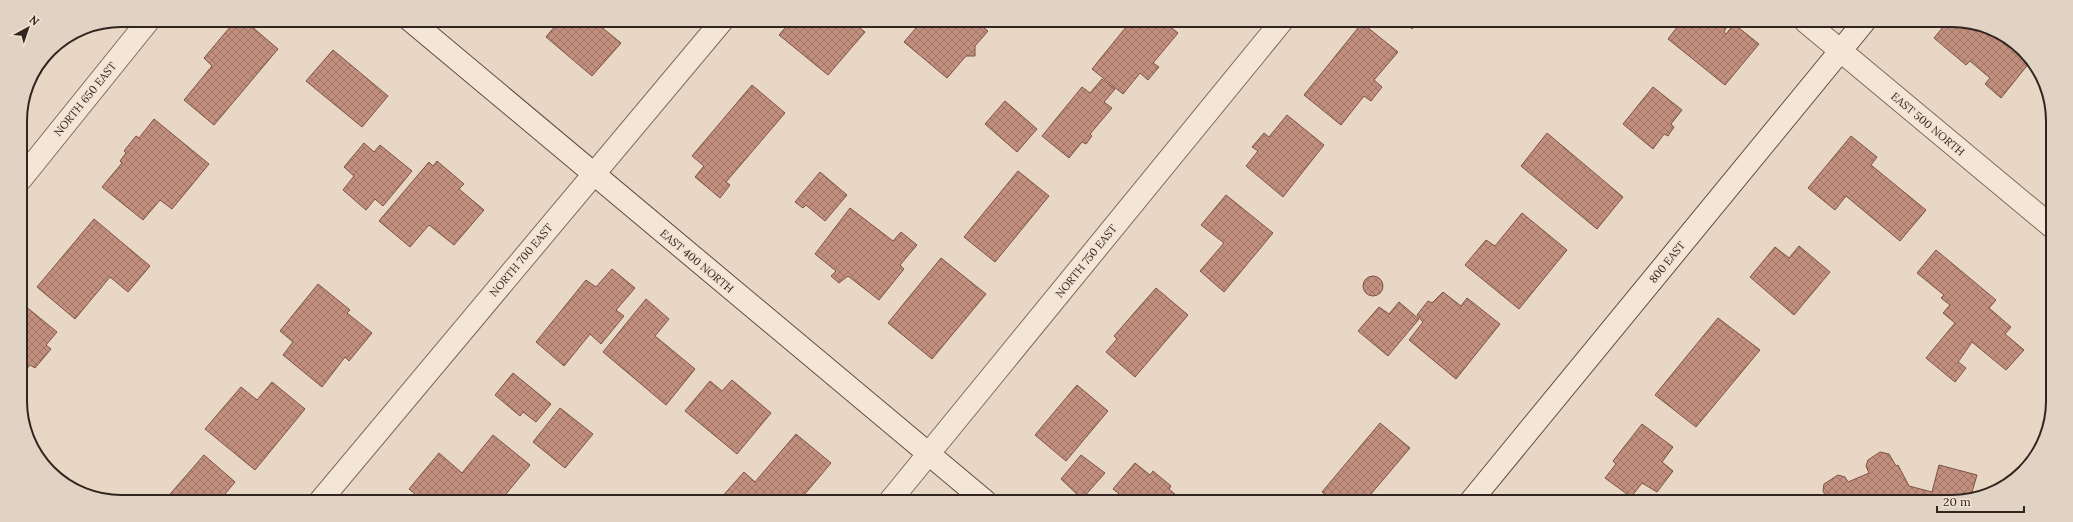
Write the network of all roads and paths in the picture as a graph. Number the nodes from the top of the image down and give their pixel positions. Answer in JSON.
{"nodes":[{"id":1,"x":143,"y":27,"type":"edge"},
{"id":2,"x":418,"y":27,"type":"edge"},
{"id":3,"x":717,"y":27,"type":"edge"},
{"id":4,"x":1277,"y":27,"type":"edge"},
{"id":5,"x":1812,"y":27,"type":"edge"},
{"id":6,"x":1860,"y":27,"type":"edge"},
{"id":7,"x":1841,"y":51,"type":"junction"},
{"id":8,"x":27,"y":172,"type":"edge"},
{"id":9,"x":593,"y":174,"type":"junction"},
{"id":10,"x":2046,"y":222,"type":"edge"},
{"id":11,"x":929,"y":454,"type":"junction"},
{"id":12,"x":325,"y":495,"type":"edge"},
{"id":13,"x":895,"y":495,"type":"edge"},
{"id":14,"x":978,"y":495,"type":"edge"},
{"id":15,"x":1476,"y":495,"type":"edge"}],
"edges":[{"from":1,"to":8,"type":"street","name":"NORTH 650 EAST"},
{"from":2,"to":9,"type":"street","name":"EAST 400 NORTH"},
{"from":3,"to":9,"type":"street","name":"NORTH 700 EAST"},
{"from":4,"to":11,"type":"street","name":"NORTH 750 EAST"},
{"from":5,"to":7,"type":"street","name":"EAST 500 NORTH"},
{"from":6,"to":7,"type":"street","name":"800 EAST"},
{"from":7,"to":10,"type":"street","name":"EAST 500 NORTH"},
{"from":7,"to":15,"type":"street","name":"800 EAST"},
{"from":9,"to":11,"type":"street","name":"EAST 400 NORTH"},
{"from":9,"to":12,"type":"street","name":"NORTH 700 EAST"},
{"from":11,"to":13,"type":"street","name":"NORTH 750 EAST"},
{"from":11,"to":14,"type":"street","name":"EAST 400 NORTH"}]}
